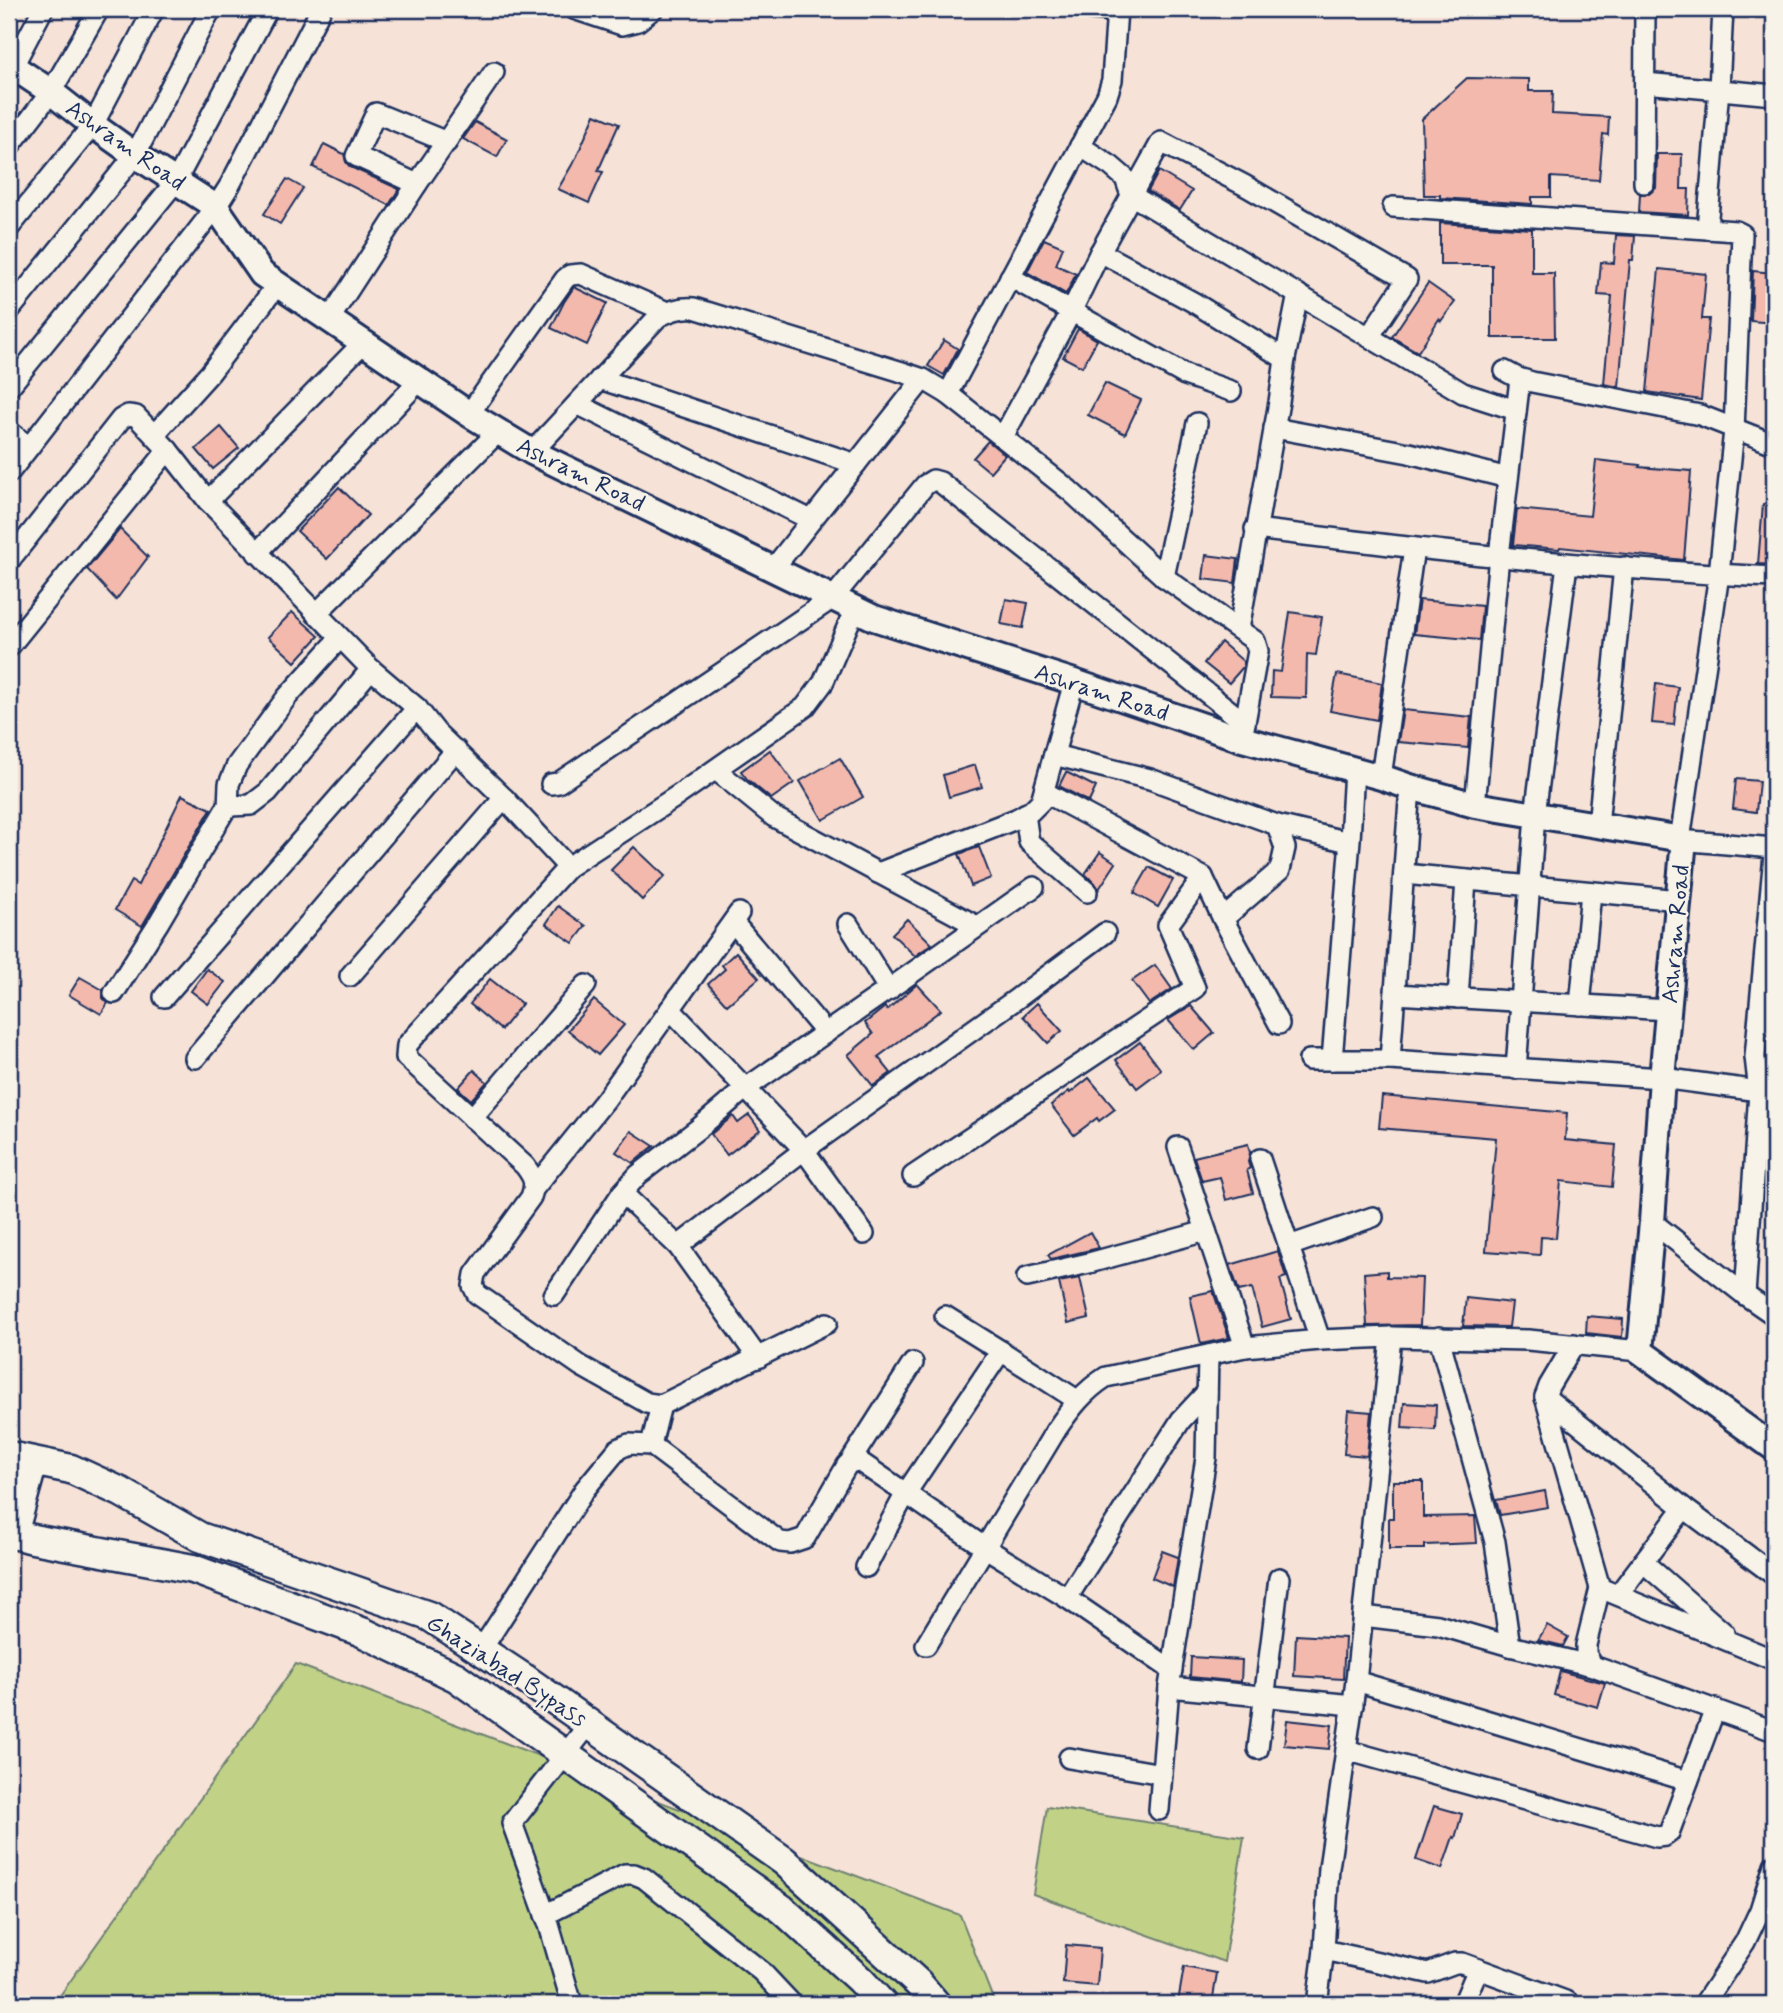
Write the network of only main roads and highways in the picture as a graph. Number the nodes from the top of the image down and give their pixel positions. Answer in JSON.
{"nodes":[{"id":1,"x":21,"y":1459,"type":"edge"},
{"id":2,"x":11,"y":1534,"type":"edge"},
{"id":3,"x":882,"y":2004,"type":"edge"},
{"id":4,"x":936,"y":2004,"type":"edge"}],
"edges":[{"from":1,"to":2,"type":"main road"},
{"from":1,"to":4,"type":"main road","name":"Ghaziabad Bypass"},
{"from":2,"to":3,"type":"main road","name":"Ghaziabad Bypass"}]}
